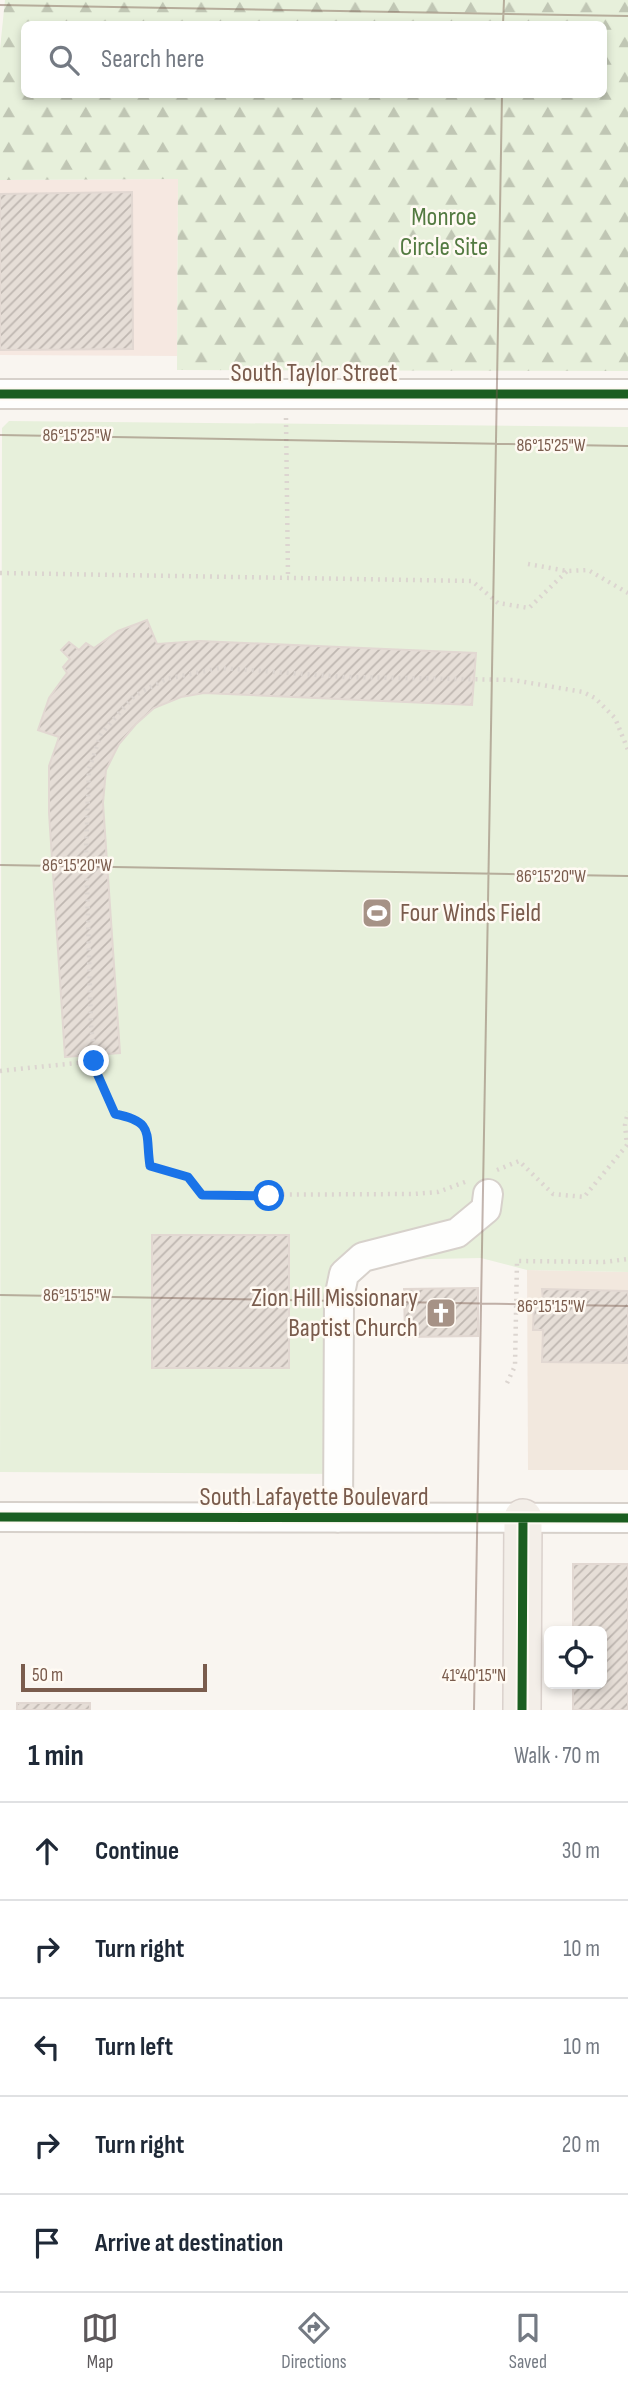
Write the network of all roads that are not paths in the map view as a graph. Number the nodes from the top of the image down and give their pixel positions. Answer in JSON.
{"nodes":[{"id":1,"x":0,"y":394,"type":"edge"},
{"id":2,"x":628,"y":394,"type":"edge"},
{"id":3,"x":486,"y":1181,"type":"road end"},
{"id":4,"x":0,"y":1517,"type":"edge"},
{"id":5,"x":338,"y":1518,"type":"junction"},
{"id":6,"x":523,"y":1518,"type":"junction"},
{"id":7,"x":628,"y":1518,"type":"edge"},
{"id":8,"x":522,"y":1710,"type":"edge"}],
"edges":[{"from":1,"to":2,"type":"street","name":"South Taylor Street"},
{"from":3,"to":5,"type":"street"},
{"from":4,"to":5,"type":"street","name":"South Lafayette Boulevard"},
{"from":5,"to":6,"type":"street","name":"South Lafayette Boulevard"},
{"from":6,"to":7,"type":"street","name":"South Lafayette Boulevard"},
{"from":6,"to":8,"type":"main road"}]}
